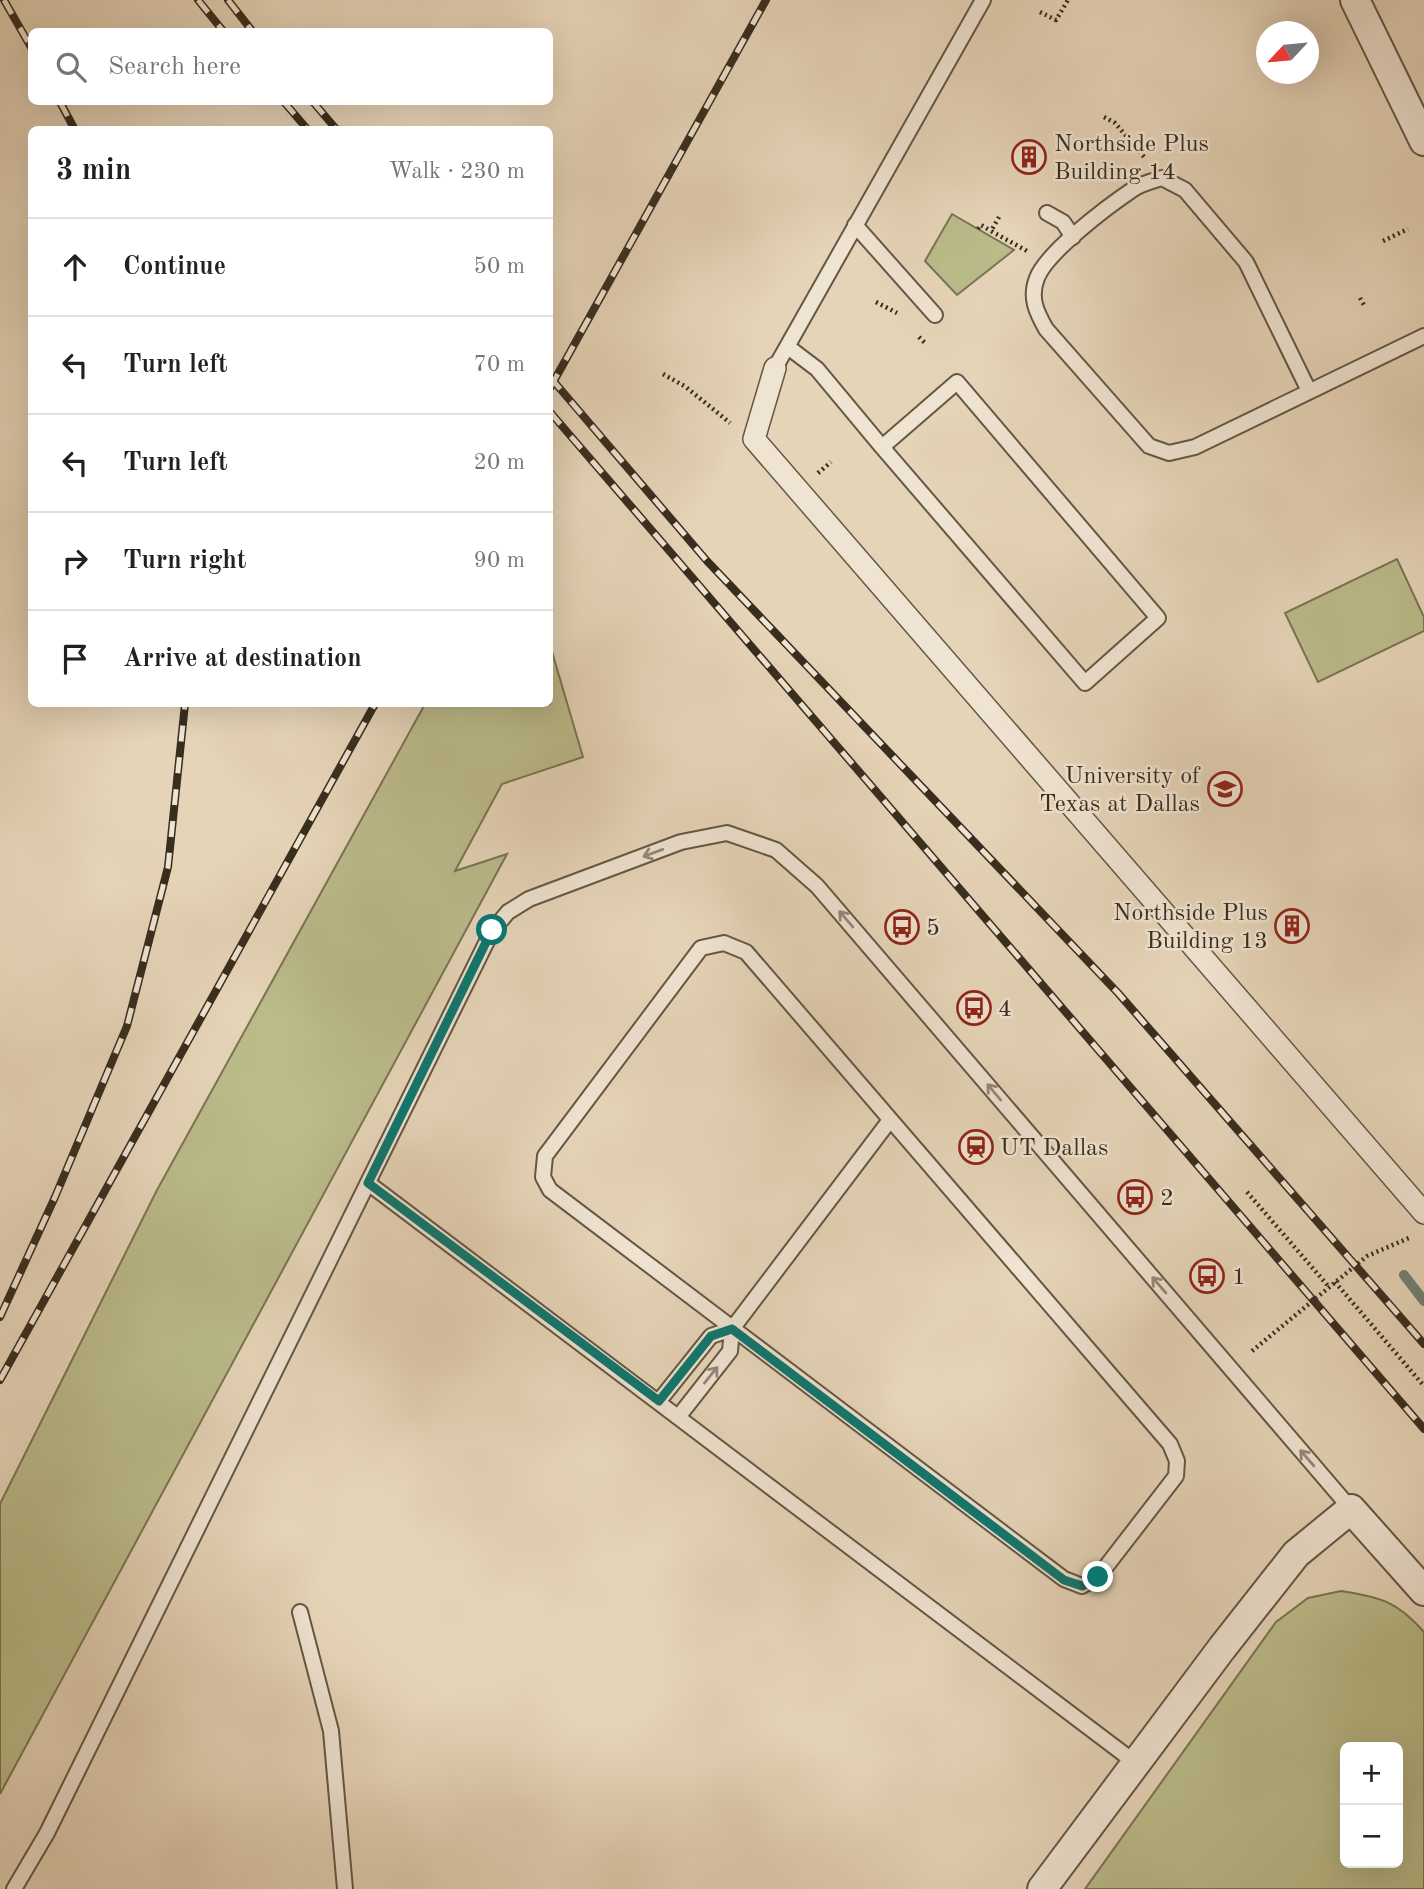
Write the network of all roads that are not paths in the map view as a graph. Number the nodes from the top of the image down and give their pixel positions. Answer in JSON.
{"nodes":[{"id":1,"x":982,"y":0,"type":"edge"},
{"id":2,"x":1355,"y":0,"type":"edge"},
{"id":3,"x":1424,"y":141,"type":"edge"},
{"id":4,"x":1047,"y":213,"type":"dead end"},
{"id":5,"x":855,"y":225,"type":"junction"},
{"id":6,"x":1073,"y":237,"type":"junction"},
{"id":7,"x":935,"y":315,"type":"dead end"},
{"id":8,"x":1424,"y":336,"type":"edge"},
{"id":9,"x":788,"y":347,"type":"junction"},
{"id":10,"x":775,"y":368,"type":"joint"},
{"id":11,"x":1309,"y":391,"type":"junction"},
{"id":12,"x":882,"y":447,"type":"junction"},
{"id":13,"x":890,"y":1120,"type":"junction"},
{"id":14,"x":368,"y":1183,"type":"junction"},
{"id":15,"x":1424,"y":1213,"type":"edge"},
{"id":16,"x":732,"y":1329,"type":"junction"},
{"id":17,"x":659,"y":1401,"type":"junction"},
{"id":18,"x":678,"y":1416,"type":"junction"},
{"id":19,"x":1351,"y":1509,"type":"junction"},
{"id":20,"x":1424,"y":1591,"type":"edge"},
{"id":21,"x":300,"y":1612,"type":"dead end"},
{"id":22,"x":1137,"y":1764,"type":"junction"},
{"id":23,"x":14,"y":1889,"type":"edge"},
{"id":24,"x":345,"y":1889,"type":"edge"},
{"id":25,"x":1042,"y":1889,"type":"edge"}],
"edges":[{"from":1,"to":5,"type":"lane"},
{"from":2,"to":3,"type":"street"},
{"from":4,"to":6,"type":"lane"},
{"from":5,"to":7,"type":"lane"},
{"from":5,"to":9,"type":"lane"},
{"from":6,"to":11,"type":"lane"},
{"from":6,"to":11,"type":"lane"},
{"from":8,"to":11,"type":"lane"},
{"from":9,"to":10,"type":"lane"},
{"from":9,"to":12,"type":"lane"},
{"from":10,"to":15,"type":"street"},
{"from":12,"to":12,"type":"lane"},
{"from":13,"to":16,"type":"lane"},
{"from":13,"to":16,"type":"lane"},
{"from":13,"to":16,"type":"lane"},
{"from":14,"to":17,"type":"lane"},
{"from":19,"to":14,"type":"lane","one_way":true},
{"from":14,"to":23,"type":"lane"},
{"from":16,"to":17,"type":"lane"},
{"from":18,"to":16,"type":"lane","one_way":true},
{"from":17,"to":18,"type":"lane"},
{"from":18,"to":22,"type":"lane"},
{"from":19,"to":20,"type":"street"},
{"from":19,"to":22,"type":"street"},
{"from":21,"to":24,"type":"lane"},
{"from":22,"to":25,"type":"street"}]}
